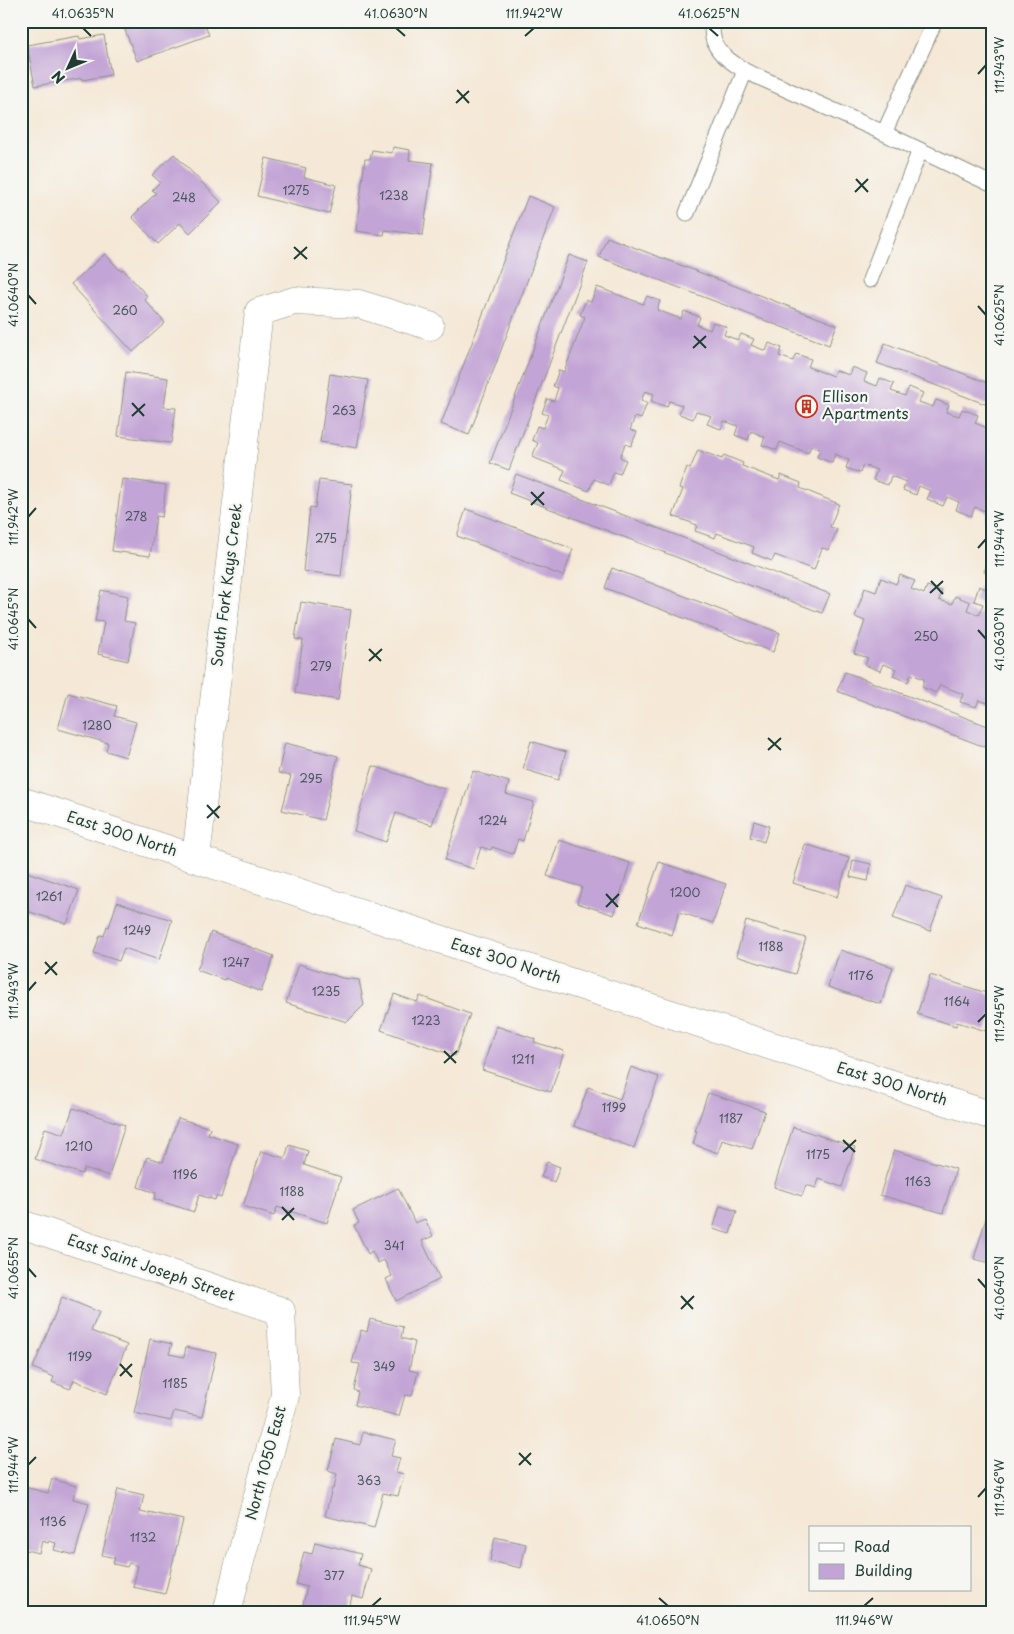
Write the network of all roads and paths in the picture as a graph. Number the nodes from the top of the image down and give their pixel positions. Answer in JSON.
{"nodes":[{"id":1,"x":713,"y":21,"type":"edge"},
{"id":2,"x":935,"y":21,"type":"edge"},
{"id":3,"x":745,"y":71,"type":"junction"},
{"id":4,"x":884,"y":133,"type":"junction"},
{"id":5,"x":920,"y":150,"type":"junction"},
{"id":6,"x":993,"y":185,"type":"edge"},
{"id":7,"x":687,"y":213,"type":"dead end"},
{"id":8,"x":870,"y":280,"type":"dead end"},
{"id":9,"x":430,"y":326,"type":"dead end"},
{"id":10,"x":21,"y":801,"type":"edge"},
{"id":11,"x":196,"y":858,"type":"junction"},
{"id":12,"x":993,"y":1116,"type":"edge"},
{"id":13,"x":21,"y":1224,"type":"edge"},
{"id":14,"x":281,"y":1311,"type":"joint"},
{"id":15,"x":227,"y":1613,"type":"edge"}],
"edges":[{"from":1,"to":3,"type":"lane"},
{"from":2,"to":4,"type":"lane"},
{"from":3,"to":4,"type":"lane"},
{"from":3,"to":7,"type":"lane"},
{"from":4,"to":5,"type":"lane"},
{"from":5,"to":6,"type":"lane"},
{"from":5,"to":8,"type":"lane"},
{"from":9,"to":11,"type":"street","name":"South Fork Kays Creek"},
{"from":10,"to":11,"type":"street","name":"East 300 North"},
{"from":11,"to":12,"type":"street","name":"East 300 North"},
{"from":13,"to":14,"type":"street","name":"East Saint Joseph Street"},
{"from":14,"to":15,"type":"street","name":"North 1050 East"}]}
